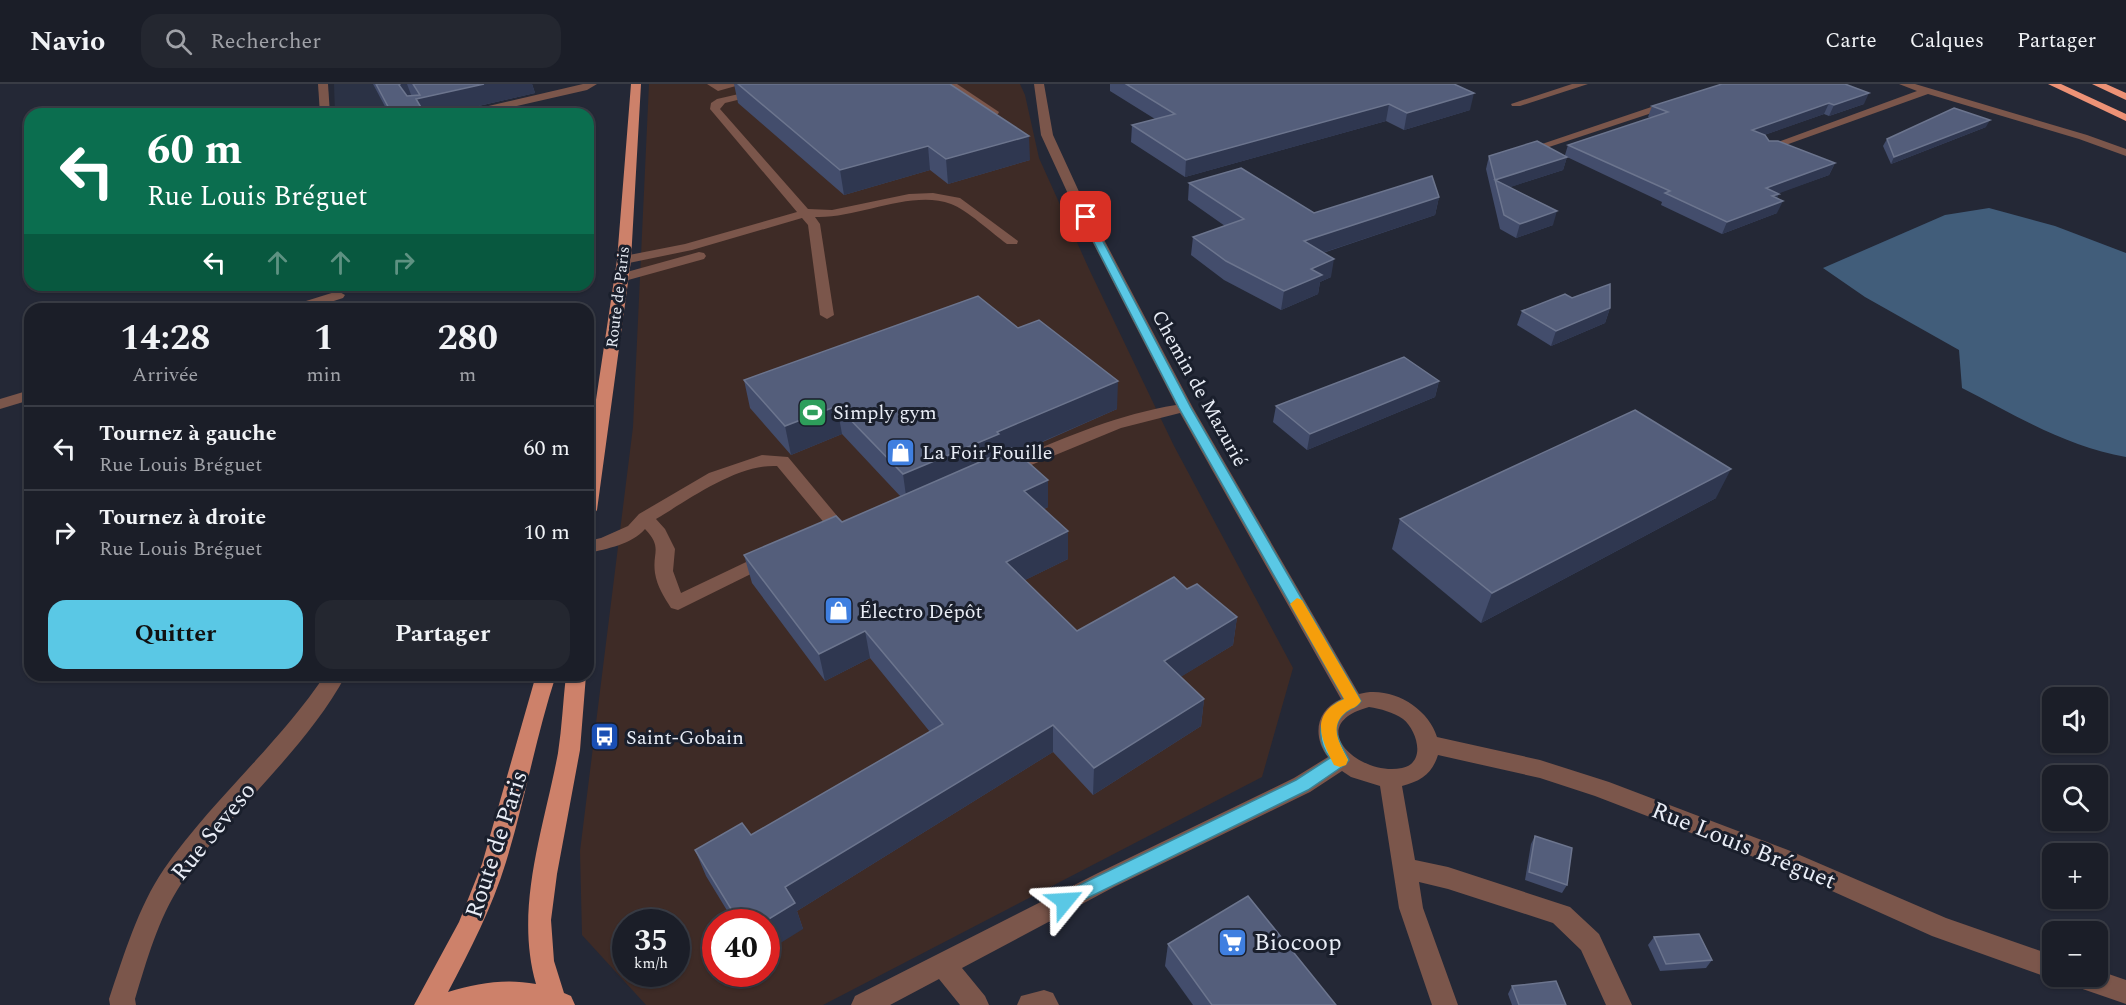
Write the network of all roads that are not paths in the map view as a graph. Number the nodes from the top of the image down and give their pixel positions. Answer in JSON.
{"nodes":[{"id":1,"x":323,"y":84,"type":"edge"},
{"id":2,"x":592,"y":84,"type":"edge"},
{"id":3,"x":636,"y":84,"type":"edge"},
{"id":4,"x":712,"y":84,"type":"edge"},
{"id":5,"x":738,"y":84,"type":"edge"},
{"id":6,"x":797,"y":84,"type":"edge"},
{"id":7,"x":950,"y":84,"type":"edge"},
{"id":8,"x":1039,"y":84,"type":"edge"},
{"id":9,"x":1583,"y":84,"type":"edge"},
{"id":10,"x":1904,"y":84,"type":"edge"},
{"id":11,"x":2053,"y":84,"type":"edge"},
{"id":12,"x":2097,"y":84,"type":"edge"},
{"id":13,"x":1927,"y":91,"type":"junction"},
{"id":14,"x":2126,"y":97,"type":"edge"},
{"id":15,"x":1687,"y":98,"type":"edge"},
{"id":16,"x":1516,"y":104,"type":"dead end"},
{"id":17,"x":325,"y":108,"type":"edge"},
{"id":18,"x":494,"y":108,"type":"edge"},
{"id":19,"x":994,"y":112,"type":"edge"},
{"id":20,"x":2126,"y":118,"type":"edge"},
{"id":21,"x":1545,"y":145,"type":"edge"},
{"id":22,"x":1768,"y":148,"type":"edge"},
{"id":23,"x":2126,"y":153,"type":"edge"},
{"id":24,"x":810,"y":219,"type":"junction"},
{"id":25,"x":1012,"y":241,"type":"dead end"},
{"id":26,"x":624,"y":260,"type":"junction"},
{"id":27,"x":621,"y":278,"type":"junction"},
{"id":28,"x":335,"y":291,"type":"edge"},
{"id":29,"x":309,"y":303,"type":"edge"},
{"id":30,"x":827,"y":315,"type":"dead end"},
{"id":31,"x":24,"y":397,"type":"edge"},
{"id":32,"x":0,"y":404,"type":"edge"},
{"id":33,"x":1185,"y":408,"type":"junction"},
{"id":34,"x":594,"y":468,"type":"edge"},
{"id":35,"x":989,"y":477,"type":"edge"},
{"id":36,"x":645,"y":518,"type":"junction"},
{"id":37,"x":837,"y":527,"type":"junction"},
{"id":38,"x":871,"y":527,"type":"edge"},
{"id":39,"x":815,"y":537,"type":"edge"},
{"id":40,"x":594,"y":546,"type":"edge"},
{"id":41,"x":783,"y":552,"type":"edge"},
{"id":42,"x":332,"y":681,"type":"edge"},
{"id":43,"x":544,"y":681,"type":"edge"},
{"id":44,"x":575,"y":681,"type":"edge"},
{"id":45,"x":1353,"y":701,"type":"junction"},
{"id":46,"x":1429,"y":744,"type":"junction"},
{"id":47,"x":1341,"y":760,"type":"junction"},
{"id":48,"x":1390,"y":779,"type":"junction"},
{"id":49,"x":1405,"y":868,"type":"junction"},
{"id":50,"x":942,"y":963,"type":"junction"},
{"id":51,"x":2042,"y":963,"type":"edge"},
{"id":52,"x":2108,"y":986,"type":"edge"},
{"id":53,"x":2126,"y":992,"type":"edge"},
{"id":54,"x":558,"y":1003,"type":"edge"},
{"id":55,"x":123,"y":1005,"type":"edge"},
{"id":56,"x":427,"y":1005,"type":"edge"},
{"id":57,"x":446,"y":1005,"type":"edge"},
{"id":58,"x":864,"y":1005,"type":"edge"},
{"id":59,"x":976,"y":1005,"type":"edge"},
{"id":60,"x":1030,"y":1005,"type":"edge"},
{"id":61,"x":1046,"y":1005,"type":"edge"},
{"id":62,"x":1445,"y":1005,"type":"edge"},
{"id":63,"x":1619,"y":1005,"type":"edge"}],
"edges":[{"from":1,"to":17,"type":"street"},
{"from":2,"to":18,"type":"street"},
{"from":3,"to":26,"type":"main road","name":"Route de Paris"},
{"from":4,"to":5,"type":"street"},
{"from":6,"to":24,"type":"street"},
{"from":7,"to":19,"type":"street"},
{"from":8,"to":33,"type":"street","name":"Chemin de Mazurié"},
{"from":9,"to":16,"type":"street"},
{"from":10,"to":13,"type":"street"},
{"from":11,"to":20,"type":"highway"},
{"from":12,"to":14,"type":"highway"},
{"from":13,"to":22,"type":"street"},
{"from":13,"to":23,"type":"street"},
{"from":15,"to":21,"type":"street"},
{"from":24,"to":25,"type":"street"},
{"from":24,"to":26,"type":"street"},
{"from":24,"to":27,"type":"street"},
{"from":24,"to":30,"type":"street"},
{"from":26,"to":27,"type":"main road","name":"Route de Paris"},
{"from":27,"to":34,"type":"main road","name":"Route de Paris"},
{"from":28,"to":29,"type":"street"},
{"from":31,"to":32,"type":"street"},
{"from":33,"to":35,"type":"street"},
{"from":33,"to":45,"type":"street","name":"Chemin de Mazurié"},
{"from":36,"to":37,"type":"street"},
{"from":36,"to":40,"type":"street"},
{"from":36,"to":41,"type":"street"},
{"from":37,"to":38,"type":"street"},
{"from":37,"to":39,"type":"street"},
{"from":42,"to":55,"type":"street","name":"Rue Seveso"},
{"from":43,"to":56,"type":"main road","name":"Route de Paris"},
{"from":44,"to":54,"type":"main road"},
{"from":45,"to":46,"type":"street"},
{"from":45,"to":47,"type":"street"},
{"from":46,"to":48,"type":"street"},
{"from":46,"to":51,"type":"street","name":"Rue Louis Bréguet"},
{"from":47,"to":48,"type":"street"},
{"from":47,"to":50,"type":"street"},
{"from":48,"to":49,"type":"street"},
{"from":49,"to":62,"type":"street"},
{"from":49,"to":63,"type":"street"},
{"from":50,"to":58,"type":"street"},
{"from":50,"to":59,"type":"street"},
{"from":52,"to":53,"type":"street"},
{"from":54,"to":57,"type":"main road"},
{"from":60,"to":61,"type":"street"}]}
